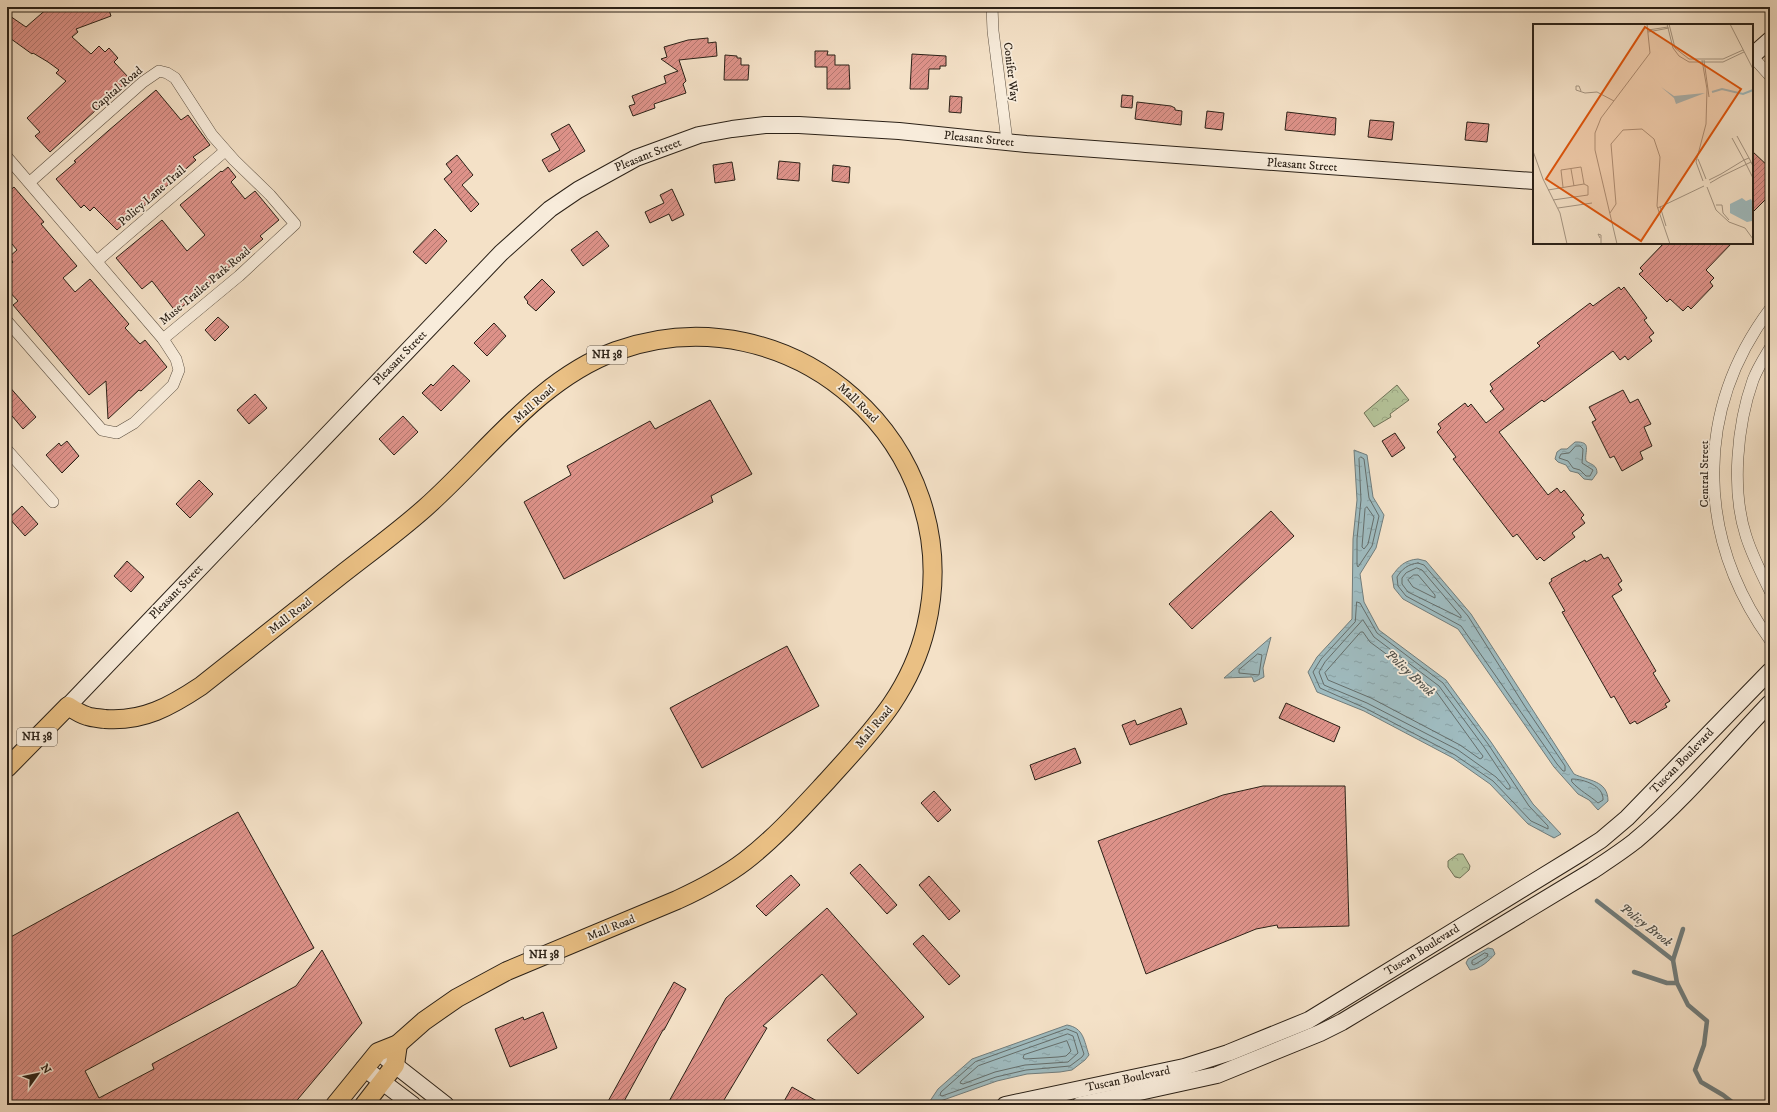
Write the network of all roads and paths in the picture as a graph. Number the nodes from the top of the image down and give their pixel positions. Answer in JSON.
{"nodes":[{"id":1,"x":992,"y":7,"type":"edge"},
{"id":2,"x":1764,"y":49,"type":"edge"},
{"id":3,"x":1770,"y":76,"type":"edge"},
{"id":4,"x":1007,"y":141,"type":"junction"},
{"id":5,"x":225,"y":151,"type":"junction"},
{"id":6,"x":7,"y":157,"type":"edge"},
{"id":7,"x":1533,"y":181,"type":"edge"},
{"id":8,"x":30,"y":182,"type":"junction"},
{"id":9,"x":96,"y":261,"type":"junction"},
{"id":10,"x":1770,"y":309,"type":"edge"},
{"id":11,"x":7,"y":321,"type":"edge"},
{"id":12,"x":163,"y":339,"type":"junction"},
{"id":13,"x":1770,"y":348,"type":"edge"},
{"id":14,"x":7,"y":450,"type":"edge"},
{"id":15,"x":53,"y":502,"type":"dead end"},
{"id":16,"x":1770,"y":592,"type":"edge"},
{"id":17,"x":1770,"y":640,"type":"edge"},
{"id":18,"x":1770,"y":671,"type":"edge"},
{"id":19,"x":1770,"y":703,"type":"edge"},
{"id":20,"x":68,"y":706,"type":"junction"},
{"id":21,"x":7,"y":768,"type":"edge"},
{"id":22,"x":398,"y":1044,"type":"junction"},
{"id":23,"x":378,"y":1052,"type":"junction"},
{"id":24,"x":395,"y":1065,"type":"junction"},
{"id":25,"x":364,"y":1068,"type":"junction"},
{"id":26,"x":382,"y":1082,"type":"junction"},
{"id":27,"x":335,"y":1105,"type":"edge"},
{"id":28,"x":364,"y":1105,"type":"edge"},
{"id":29,"x":413,"y":1105,"type":"edge"},
{"id":30,"x":446,"y":1105,"type":"edge"},
{"id":31,"x":1005,"y":1105,"type":"edge"},
{"id":32,"x":1080,"y":1105,"type":"edge"}],
"edges":[{"from":1,"to":4,"type":"street","name":"Conifer Way"},
{"from":2,"to":3,"type":"street"},
{"from":4,"to":7,"type":"main road","name":"Pleasant Street"},
{"from":4,"to":20,"type":"main road","name":"Pleasant Street"},
{"from":5,"to":8,"type":"street","name":"Capital Road"},
{"from":5,"to":9,"type":"street","name":"Policy Lane Trail"},
{"from":5,"to":12,"type":"street","name":"Muse Trailer Park Road"},
{"from":6,"to":8,"type":"street","name":"Muse Trailer Park Road"},
{"from":8,"to":9,"type":"street","name":"Muse Trailer Park Road"},
{"from":9,"to":12,"type":"street","name":"Muse Trailer Park Road"},
{"from":10,"to":17,"type":"street","name":"Central Street"},
{"from":11,"to":12,"type":"street"},
{"from":13,"to":16,"type":"street"},
{"from":14,"to":15,"type":"street"},
{"from":18,"to":31,"type":"main road","name":"Tuscan Boulevard"},
{"from":19,"to":32,"type":"main road","name":"Tuscan Boulevard"},
{"from":20,"to":21,"type":"main road","name":"Pleasant Street","number":"NH 38"},
{"from":20,"to":22,"type":"main road","name":"Mall Road","number":"NH 38"},
{"from":22,"to":23,"type":"main road","name":"Mall Road","number":"NH 38"},
{"from":22,"to":24,"type":"main road"},
{"from":23,"to":24,"type":"main road"},
{"from":23,"to":25,"type":"main road","name":"Mall Road","number":"NH 38"},
{"from":24,"to":26,"type":"main road"},
{"from":24,"to":30,"type":"main road"},
{"from":25,"to":26,"type":"main road"},
{"from":25,"to":27,"type":"main road","name":"Mall Road","number":"NH 38"},
{"from":26,"to":28,"type":"main road"},
{"from":26,"to":29,"type":"main road"}]}
